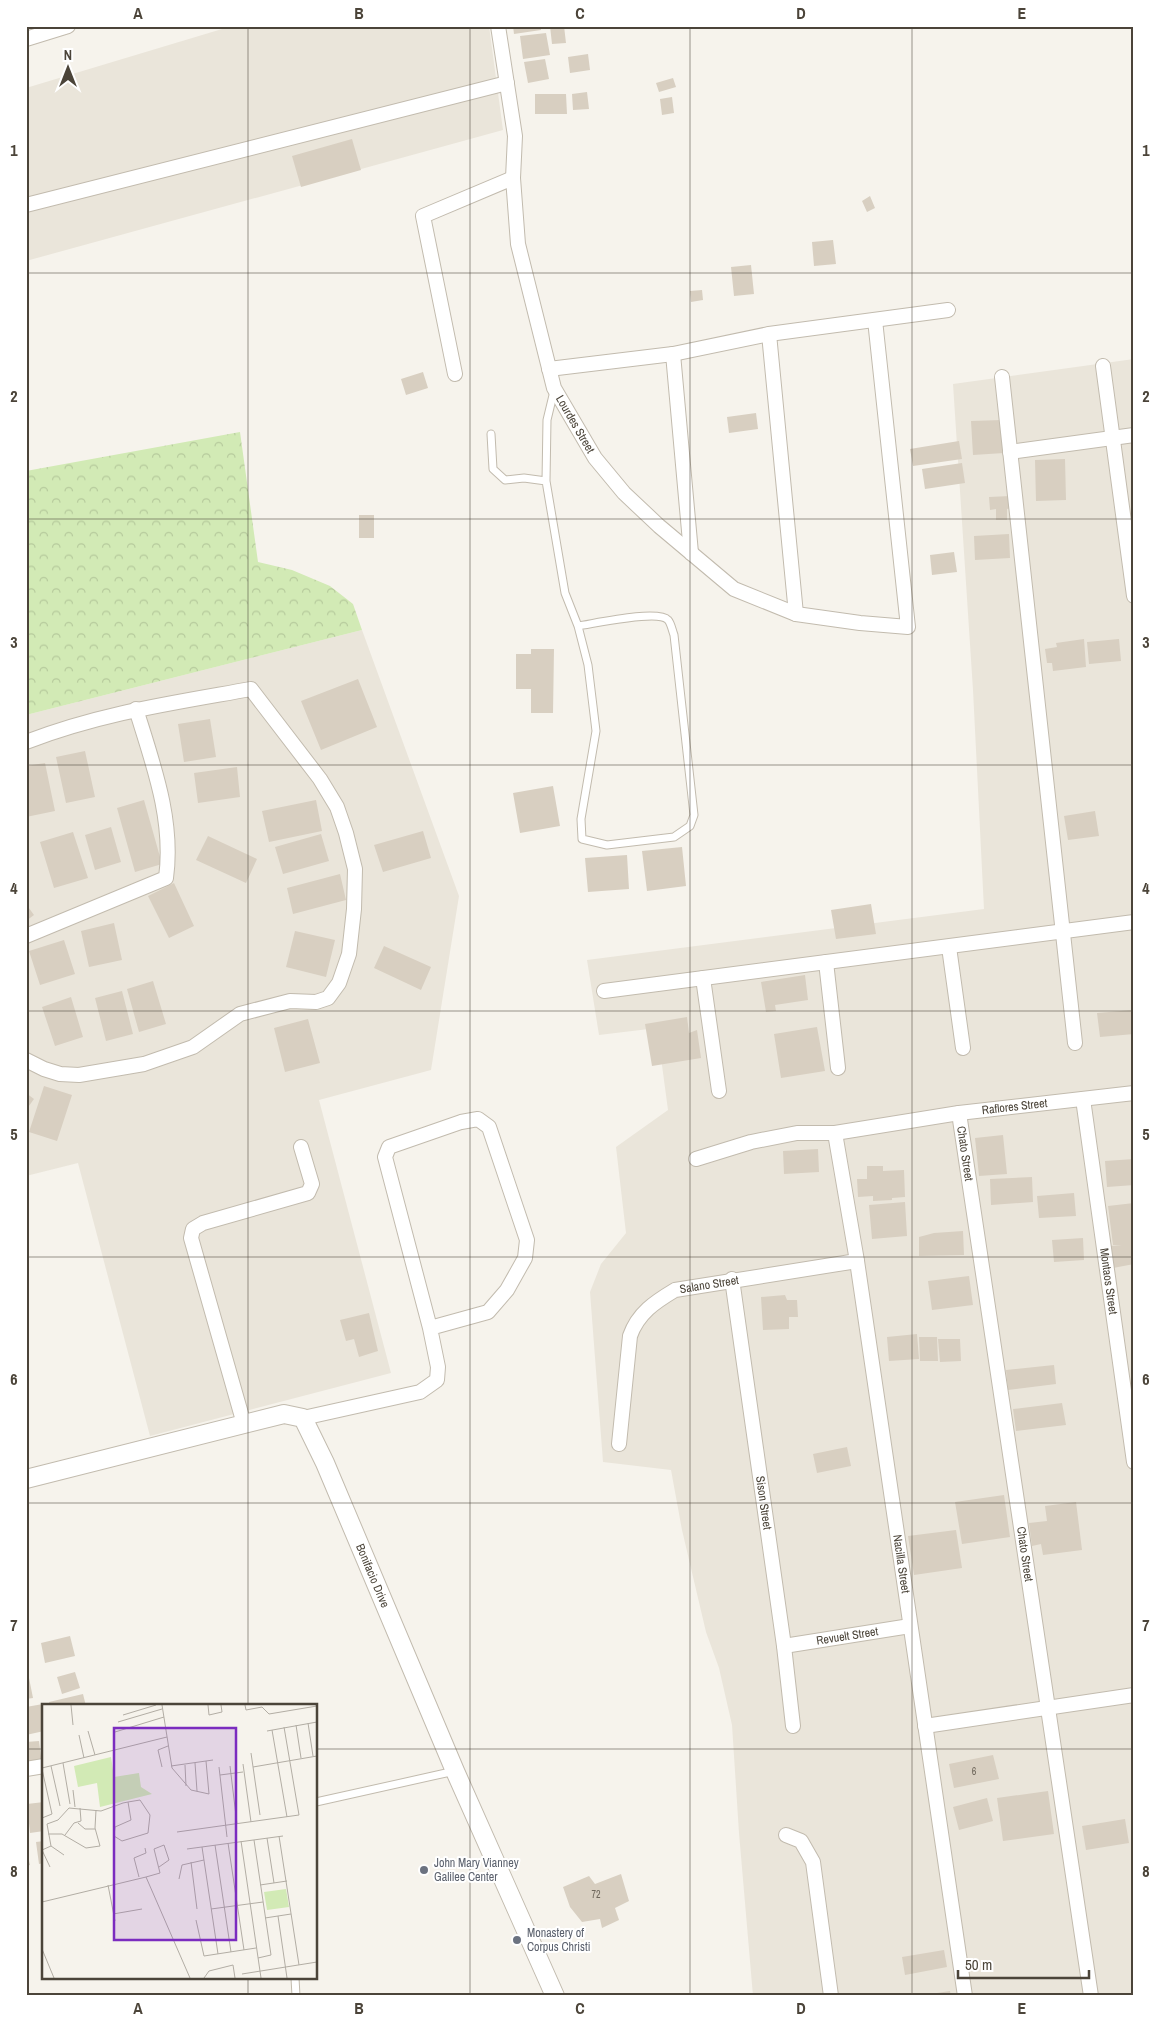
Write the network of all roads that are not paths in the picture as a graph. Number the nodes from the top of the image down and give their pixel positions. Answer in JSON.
{"nodes":[{"id":1,"x":68,"y":26,"type":"edge"},
{"id":2,"x":498,"y":26,"type":"edge"},
{"id":3,"x":26,"y":39,"type":"edge"},
{"id":4,"x":507,"y":83,"type":"junction"},
{"id":5,"x":513,"y":178,"type":"junction"},
{"id":6,"x":26,"y":205,"type":"edge"},
{"id":7,"x":948,"y":310,"type":"dead end"},
{"id":8,"x":874,"y":320,"type":"junction"},
{"id":9,"x":769,"y":334,"type":"junction"},
{"id":10,"x":673,"y":354,"type":"junction"},
{"id":11,"x":1102,"y":366,"type":"dead end"},
{"id":12,"x":549,"y":369,"type":"junction"},
{"id":13,"x":455,"y":374,"type":"dead end"},
{"id":14,"x":1002,"y":377,"type":"dead end"},
{"id":15,"x":554,"y":388,"type":"junction"},
{"id":16,"x":491,"y":434,"type":"dead end"},
{"id":17,"x":1134,"y":434,"type":"edge"},
{"id":18,"x":1112,"y":438,"type":"junction"},
{"id":19,"x":1010,"y":452,"type":"junction"},
{"id":20,"x":546,"y":481,"type":"junction"},
{"id":21,"x":691,"y":553,"type":"junction"},
{"id":22,"x":1134,"y":596,"type":"edge"},
{"id":23,"x":796,"y":614,"type":"junction"},
{"id":24,"x":578,"y":626,"type":"junction"},
{"id":25,"x":136,"y":709,"type":"junction"},
{"id":26,"x":26,"y":742,"type":"edge"},
{"id":27,"x":1134,"y":922,"type":"edge"},
{"id":28,"x":1063,"y":932,"type":"junction"},
{"id":29,"x":26,"y":936,"type":"edge"},
{"id":30,"x":949,"y":946,"type":"junction"},
{"id":31,"x":826,"y":962,"type":"junction"},
{"id":32,"x":703,"y":978,"type":"junction"},
{"id":33,"x":604,"y":991,"type":"dead end"},
{"id":34,"x":1075,"y":1043,"type":"dead end"},
{"id":35,"x":963,"y":1048,"type":"dead end"},
{"id":36,"x":26,"y":1060,"type":"edge"},
{"id":37,"x":838,"y":1068,"type":"dead end"},
{"id":38,"x":719,"y":1091,"type":"dead end"},
{"id":39,"x":1134,"y":1093,"type":"edge"},
{"id":40,"x":1083,"y":1099,"type":"junction"},
{"id":41,"x":959,"y":1113,"type":"junction"},
{"id":42,"x":835,"y":1133,"type":"junction"},
{"id":43,"x":301,"y":1147,"type":"dead end"},
{"id":44,"x":696,"y":1159,"type":"dead end"},
{"id":45,"x":857,"y":1261,"type":"junction"},
{"id":46,"x":732,"y":1280,"type":"junction"},
{"id":47,"x":430,"y":1328,"type":"junction"},
{"id":48,"x":304,"y":1418,"type":"junction"},
{"id":49,"x":244,"y":1424,"type":"junction"},
{"id":50,"x":619,"y":1444,"type":"dead end"},
{"id":51,"x":1134,"y":1462,"type":"edge"},
{"id":52,"x":26,"y":1478,"type":"edge"},
{"id":53,"x":910,"y":1626,"type":"junction"},
{"id":54,"x":784,"y":1646,"type":"junction"},
{"id":55,"x":1134,"y":1695,"type":"edge"},
{"id":56,"x":1048,"y":1708,"type":"junction"},
{"id":57,"x":793,"y":1726,"type":"dead end"},
{"id":58,"x":924,"y":1726,"type":"junction"},
{"id":59,"x":42,"y":1766,"type":"edge"},
{"id":60,"x":26,"y":1769,"type":"edge"},
{"id":61,"x":455,"y":1770,"type":"junction"},
{"id":62,"x":318,"y":1802,"type":"edge"},
{"id":63,"x":786,"y":1835,"type":"dead end"},
{"id":64,"x":295,"y":1980,"type":"edge"},
{"id":65,"x":296,"y":1996,"type":"edge"},
{"id":66,"x":554,"y":1996,"type":"edge"},
{"id":67,"x":831,"y":1996,"type":"edge"},
{"id":68,"x":965,"y":1996,"type":"edge"},
{"id":69,"x":1091,"y":1996,"type":"edge"}],
"edges":[{"from":1,"to":3,"type":"street"},
{"from":2,"to":4,"type":"street","name":"Lourdes Street"},
{"from":4,"to":5,"type":"street","name":"Lourdes Street"},
{"from":4,"to":6,"type":"street"},
{"from":5,"to":12,"type":"street","name":"Lourdes Street"},
{"from":5,"to":13,"type":"street"},
{"from":7,"to":8,"type":"street"},
{"from":8,"to":9,"type":"street"},
{"from":8,"to":23,"type":"street","name":"Lourdes Street"},
{"from":9,"to":10,"type":"street"},
{"from":9,"to":23,"type":"street"},
{"from":10,"to":12,"type":"street"},
{"from":10,"to":21,"type":"street"},
{"from":11,"to":18,"type":"street"},
{"from":12,"to":15,"type":"street","name":"Lourdes Street"},
{"from":14,"to":19,"type":"street"},
{"from":15,"to":20,"type":"lane"},
{"from":15,"to":21,"type":"street","name":"Lourdes Street"},
{"from":16,"to":20,"type":"lane"},
{"from":17,"to":18,"type":"street"},
{"from":18,"to":19,"type":"street"},
{"from":18,"to":22,"type":"street"},
{"from":19,"to":28,"type":"street"},
{"from":20,"to":24,"type":"lane"},
{"from":21,"to":23,"type":"street","name":"Lourdes Street"},
{"from":24,"to":24,"type":"lane"},
{"from":25,"to":26,"type":"street"},
{"from":25,"to":29,"type":"street"},
{"from":25,"to":36,"type":"street"},
{"from":27,"to":28,"type":"street"},
{"from":28,"to":30,"type":"street"},
{"from":28,"to":34,"type":"street"},
{"from":30,"to":31,"type":"street"},
{"from":30,"to":35,"type":"street"},
{"from":31,"to":32,"type":"street"},
{"from":31,"to":37,"type":"street"},
{"from":32,"to":33,"type":"street"},
{"from":32,"to":38,"type":"street"},
{"from":39,"to":40,"type":"street","name":"Raflores Street"},
{"from":40,"to":41,"type":"street","name":"Raflores Street"},
{"from":40,"to":51,"type":"street","name":"Montaos Street"},
{"from":41,"to":42,"type":"street","name":"Raflores Street"},
{"from":41,"to":56,"type":"street","name":"Chato Street"},
{"from":42,"to":44,"type":"street","name":"Raflores Street"},
{"from":42,"to":45,"type":"street","name":"Nacilla Street"},
{"from":43,"to":49,"type":"street"},
{"from":45,"to":46,"type":"street","name":"Salano Street"},
{"from":45,"to":53,"type":"street","name":"Nacilla Street"},
{"from":46,"to":50,"type":"street","name":"Salano Street"},
{"from":46,"to":54,"type":"street","name":"Sison Street"},
{"from":47,"to":47,"type":"street"},
{"from":47,"to":48,"type":"street"},
{"from":48,"to":49,"type":"street"},
{"from":48,"to":61,"type":"street","name":"Bonifacio Drive"},
{"from":49,"to":52,"type":"street"},
{"from":53,"to":54,"type":"street","name":"Revuelt Street"},
{"from":53,"to":58,"type":"street","name":"Nacilla Street"},
{"from":54,"to":57,"type":"street","name":"Sison Street"},
{"from":55,"to":56,"type":"street"},
{"from":56,"to":58,"type":"street"},
{"from":56,"to":69,"type":"street","name":"Chato Street"},
{"from":58,"to":68,"type":"street","name":"Nacilla Street"},
{"from":59,"to":60,"type":"street"},
{"from":61,"to":62,"type":"lane"},
{"from":61,"to":66,"type":"street","name":"Bonifacio Drive"},
{"from":63,"to":67,"type":"street"},
{"from":64,"to":65,"type":"lane"}]}
